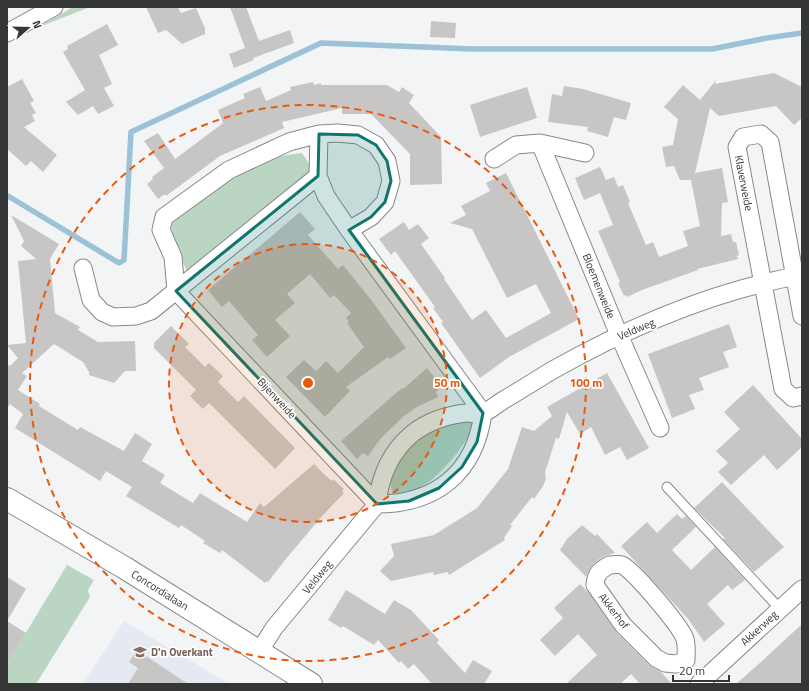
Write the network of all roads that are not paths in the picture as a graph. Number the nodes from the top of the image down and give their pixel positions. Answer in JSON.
{"nodes":[{"id":1,"x":54,"y":7,"type":"edge"},
{"id":2,"x":7,"y":33,"type":"edge"},
{"id":3,"x":319,"y":134,"type":"junction"},
{"id":4,"x":540,"y":143,"type":"junction"},
{"id":5,"x":585,"y":152,"type":"dead end"},
{"id":6,"x":494,"y":158,"type":"dead end"},
{"id":7,"x":318,"y":176,"type":"junction"},
{"id":8,"x":349,"y":230,"type":"junction"},
{"id":9,"x":83,"y":268,"type":"dead end"},
{"id":10,"x":798,"y":276,"type":"edge"},
{"id":11,"x":763,"y":283,"type":"junction"},
{"id":12,"x":176,"y":291,"type":"junction"},
{"id":13,"x":802,"y":316,"type":"edge"},
{"id":14,"x":620,"y":335,"type":"junction"},
{"id":15,"x":802,"y":396,"type":"edge"},
{"id":16,"x":483,"y":413,"type":"junction"},
{"id":17,"x":660,"y":428,"type":"dead end"},
{"id":18,"x":667,"y":487,"type":"dead end"},
{"id":19,"x":7,"y":499,"type":"edge"},
{"id":20,"x":377,"y":504,"type":"junction"},
{"id":21,"x":802,"y":589,"type":"edge"},
{"id":22,"x":780,"y":609,"type":"junction"},
{"id":23,"x":259,"y":652,"type":"junction"},
{"id":24,"x":686,"y":660,"type":"junction"},
{"id":25,"x":704,"y":682,"type":"edge"},
{"id":26,"x":311,"y":684,"type":"edge"}],
"edges":[{"from":1,"to":2,"type":"street"},
{"from":3,"to":7,"type":"street"},
{"from":3,"to":8,"type":"street"},
{"from":3,"to":12,"type":"street"},
{"from":4,"to":5,"type":"street"},
{"from":4,"to":6,"type":"street"},
{"from":4,"to":14,"type":"street","name":"Bloemenweide"},
{"from":7,"to":8,"type":"street"},
{"from":7,"to":12,"type":"street"},
{"from":8,"to":16,"type":"street"},
{"from":9,"to":12,"type":"street"},
{"from":10,"to":11,"type":"street","name":"Veldweg"},
{"from":10,"to":11,"type":"street","name":"Klaverweide"},
{"from":10,"to":13,"type":"street","name":"Klaverweide"},
{"from":11,"to":14,"type":"street","name":"Veldweg"},
{"from":11,"to":15,"type":"street","name":"Klaverweide"},
{"from":12,"to":20,"type":"street","name":"Bijenweide"},
{"from":14,"to":16,"type":"street","name":"Veldweg"},
{"from":14,"to":17,"type":"street","name":"Bloemenweide"},
{"from":16,"to":20,"type":"street"},
{"from":16,"to":20,"type":"street","name":"Veldweg"},
{"from":18,"to":22,"type":"lane"},
{"from":19,"to":23,"type":"main road","name":"Concordialaan"},
{"from":20,"to":23,"type":"street","name":"Veldweg"},
{"from":21,"to":22,"type":"street","name":"Akkerweg"},
{"from":22,"to":25,"type":"street","name":"Akkerweg"},
{"from":23,"to":26,"type":"main road","name":"Concordialaan"},
{"from":24,"to":24,"type":"street","name":"Akkerhof"},
{"from":24,"to":25,"type":"street"}]}
